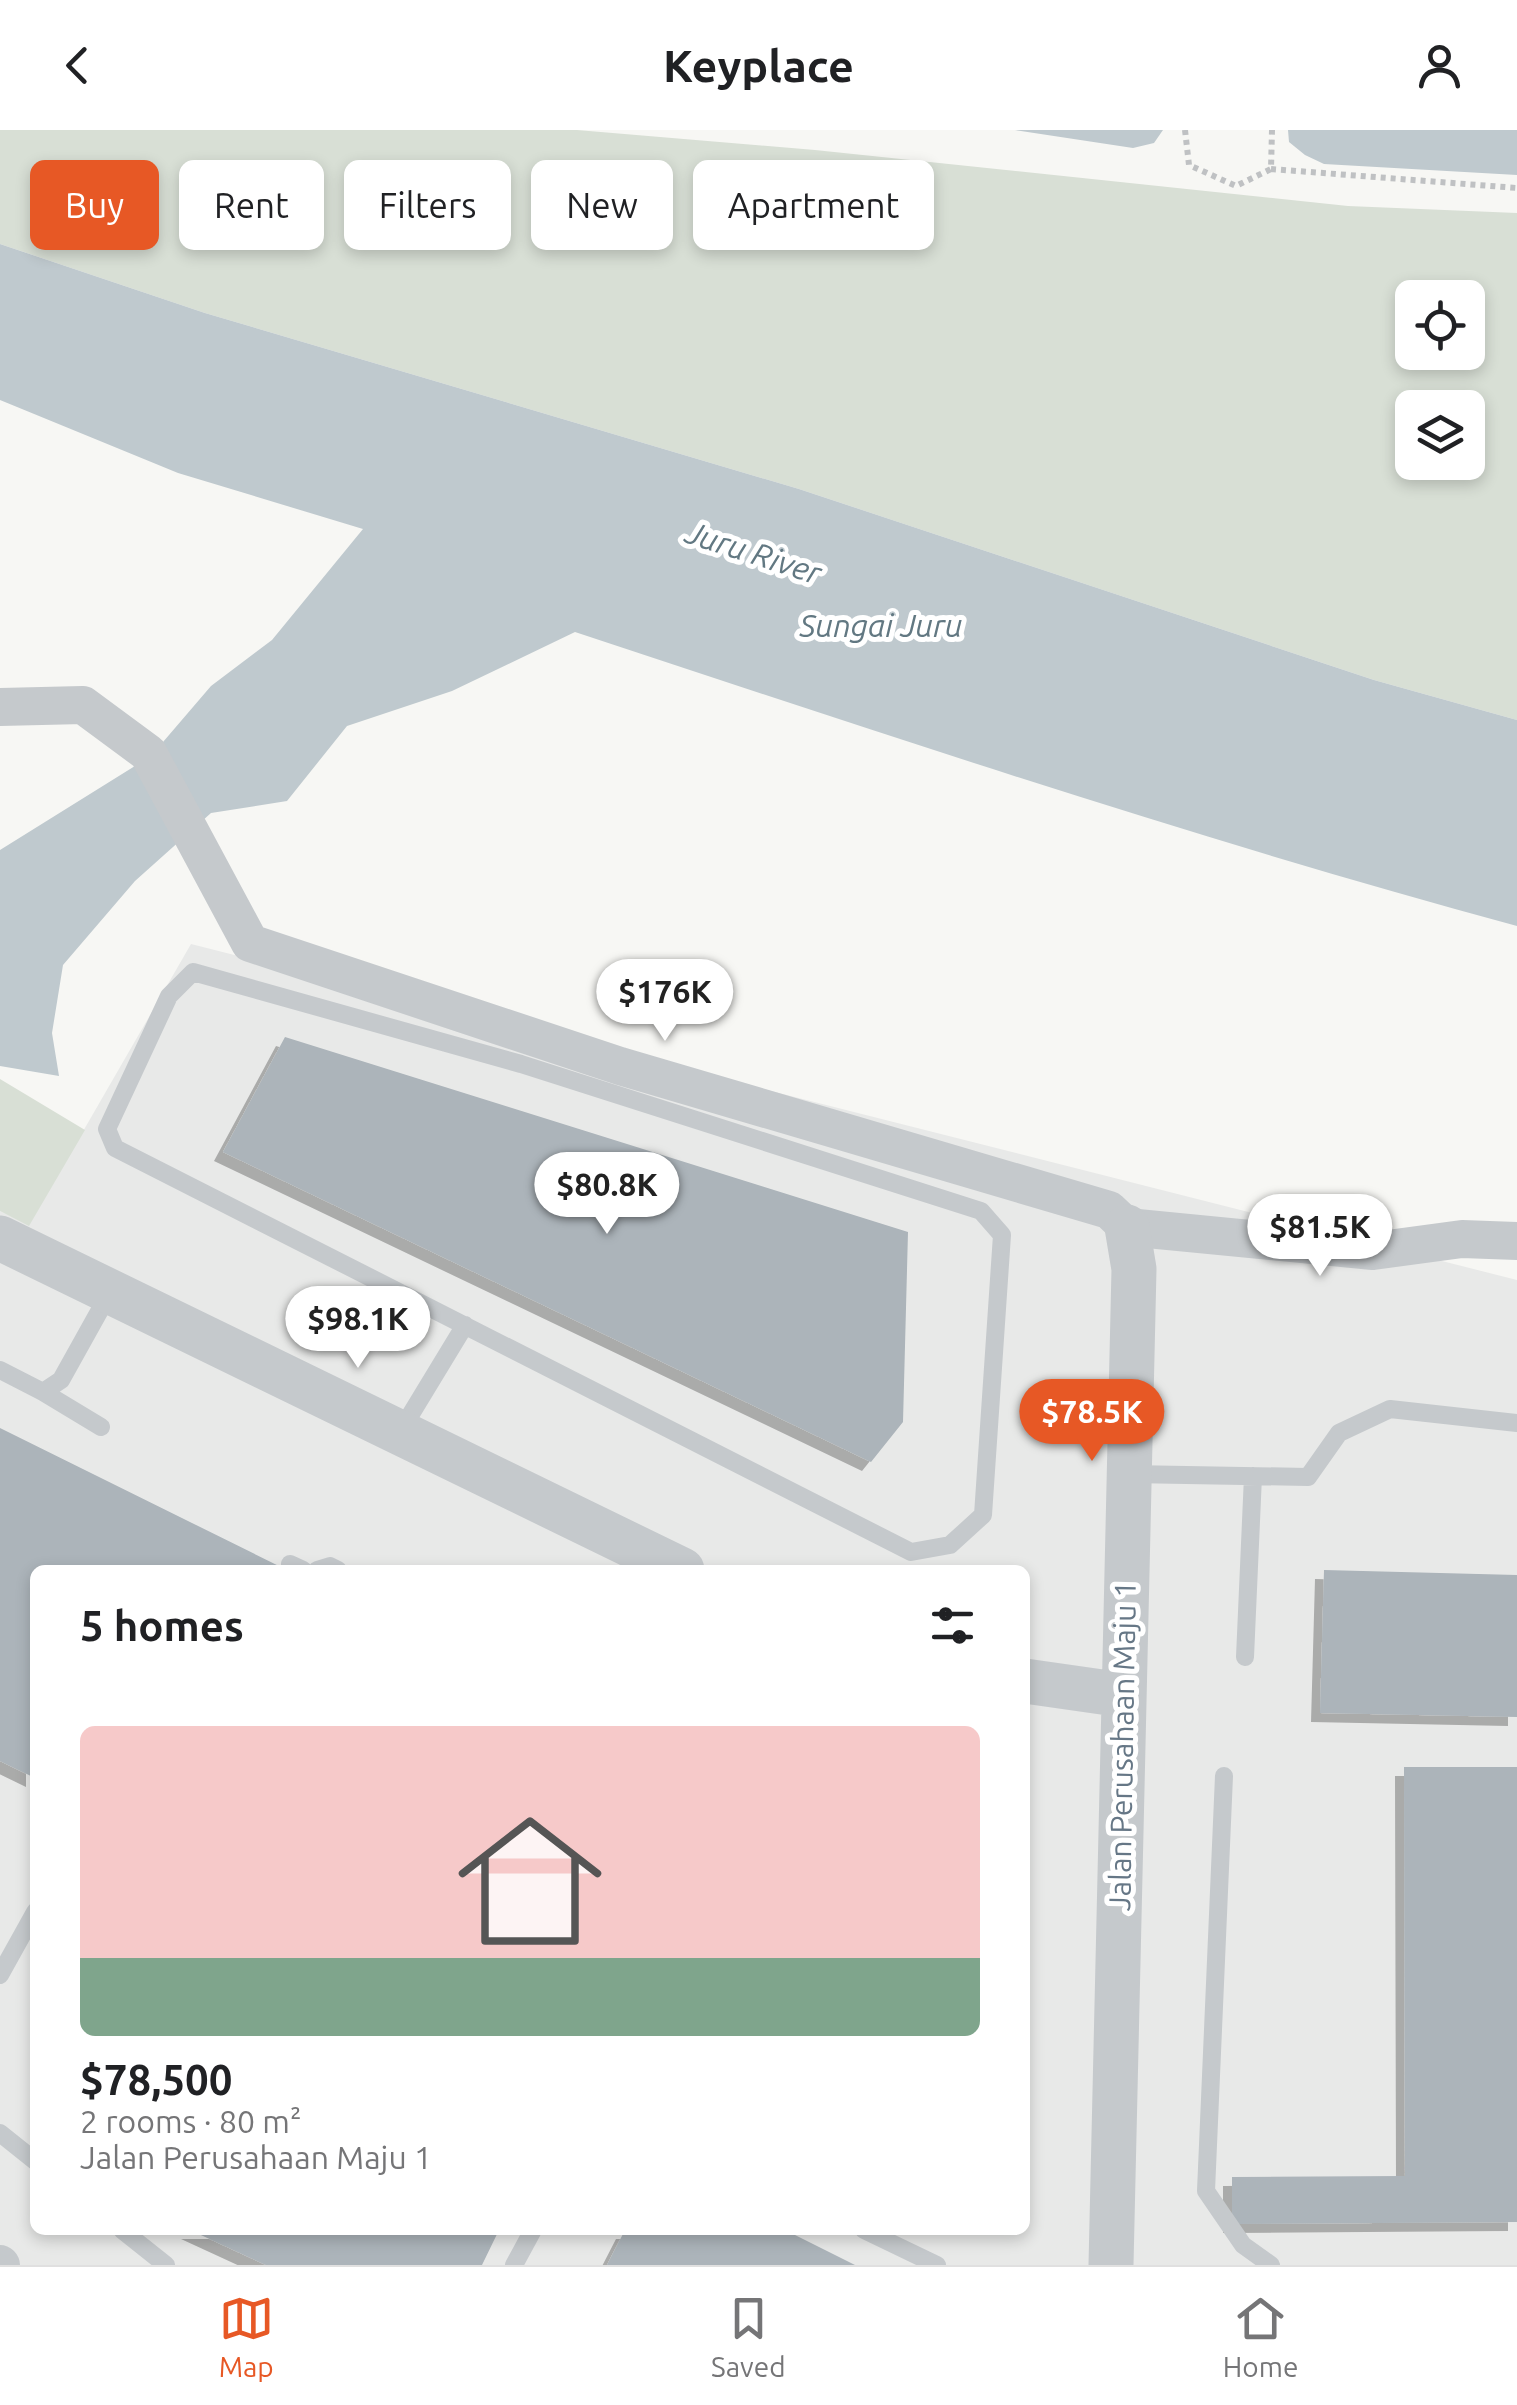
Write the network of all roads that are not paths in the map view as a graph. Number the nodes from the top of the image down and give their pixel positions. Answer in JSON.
{"nodes":[{"id":1,"x":0,"y":707,"type":"edge"},
{"id":2,"x":1127,"y":1227,"type":"junction"},
{"id":3,"x":0,"y":1238,"type":"edge"},
{"id":4,"x":1517,"y":1242,"type":"edge"},
{"id":5,"x":110,"y":1292,"type":"junction"},
{"id":6,"x":464,"y":1326,"type":"junction"},
{"id":7,"x":0,"y":1370,"type":"edge"},
{"id":8,"x":43,"y":1392,"type":"junction"},
{"id":9,"x":1517,"y":1423,"type":"edge"},
{"id":10,"x":101,"y":1427,"type":"dead end"},
{"id":11,"x":400,"y":1433,"type":"junction"},
{"id":12,"x":1129,"y":1474,"type":"junction"},
{"id":13,"x":1253,"y":1476,"type":"junction"},
{"id":14,"x":662,"y":1565,"type":"edge"},
{"id":15,"x":1245,"y":1657,"type":"dead end"},
{"id":16,"x":1030,"y":1682,"type":"edge"},
{"id":17,"x":1123,"y":1695,"type":"junction"},
{"id":18,"x":1224,"y":1776,"type":"dead end"},
{"id":19,"x":30,"y":1921,"type":"edge"},
{"id":20,"x":0,"y":1975,"type":"edge"},
{"id":21,"x":0,"y":2133,"type":"edge"},
{"id":22,"x":30,"y":2157,"type":"edge"},
{"id":23,"x":128,"y":2235,"type":"edge"},
{"id":24,"x":530,"y":2235,"type":"edge"},
{"id":25,"x":875,"y":2235,"type":"edge"},
{"id":26,"x":166,"y":2265,"type":"edge"},
{"id":27,"x":514,"y":2265,"type":"edge"},
{"id":28,"x":938,"y":2265,"type":"edge"},
{"id":29,"x":1111,"y":2265,"type":"edge"},
{"id":30,"x":1271,"y":2265,"type":"edge"}],
"edges":[{"from":1,"to":2,"type":"street"},
{"from":2,"to":4,"type":"street"},
{"from":2,"to":12,"type":"street","name":"Jalan Perusahaan Maju 1"},
{"from":3,"to":5,"type":"street"},
{"from":5,"to":8,"type":"lane"},
{"from":5,"to":11,"type":"street"},
{"from":6,"to":6,"type":"lane"},
{"from":6,"to":11,"type":"lane"},
{"from":7,"to":8,"type":"lane"},
{"from":8,"to":10,"type":"lane"},
{"from":9,"to":13,"type":"lane"},
{"from":11,"to":14,"type":"street"},
{"from":12,"to":13,"type":"lane"},
{"from":12,"to":17,"type":"street","name":"Jalan Perusahaan Maju 1"},
{"from":13,"to":15,"type":"lane"},
{"from":16,"to":17,"type":"street"},
{"from":17,"to":29,"type":"street","name":"Jalan Perusahaan Maju 1"},
{"from":18,"to":30,"type":"lane"},
{"from":19,"to":20,"type":"lane"},
{"from":21,"to":22,"type":"lane"},
{"from":23,"to":26,"type":"lane"},
{"from":24,"to":27,"type":"lane"},
{"from":25,"to":28,"type":"lane"}]}
